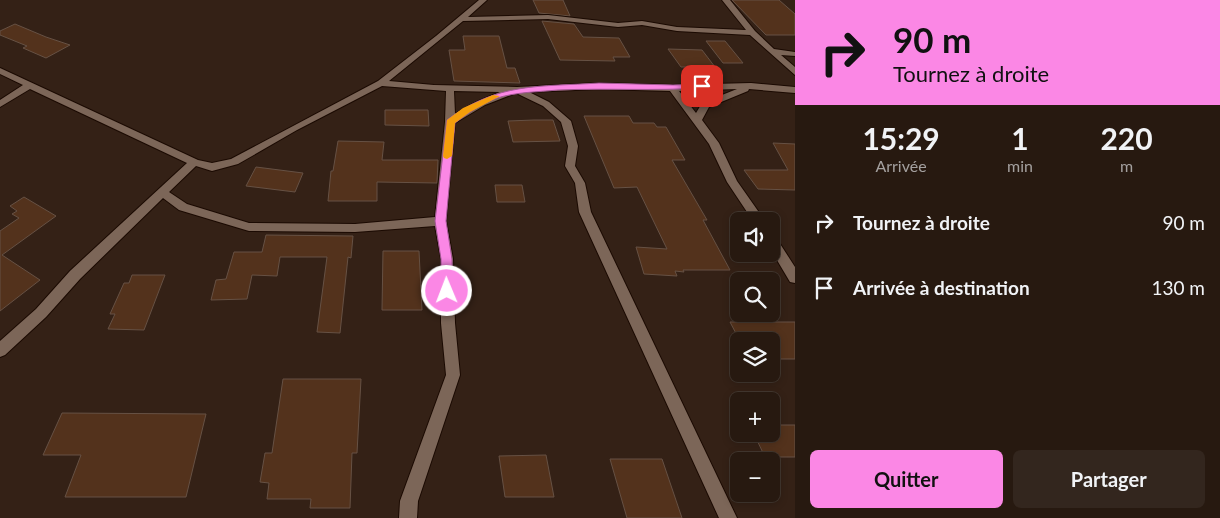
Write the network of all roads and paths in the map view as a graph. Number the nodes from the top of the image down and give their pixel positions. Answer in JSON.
{"nodes":[{"id":1,"x":483,"y":0,"type":"edge"},
{"id":2,"x":726,"y":0,"type":"edge"},
{"id":3,"x":461,"y":19,"type":"junction"},
{"id":4,"x":752,"y":33,"type":"junction"},
{"id":5,"x":772,"y":51,"type":"junction"},
{"id":6,"x":795,"y":54,"type":"edge"},
{"id":7,"x":0,"y":72,"type":"edge"},
{"id":8,"x":795,"y":72,"type":"edge"},
{"id":9,"x":380,"y":83,"type":"junction"},
{"id":10,"x":28,"y":86,"type":"junction"},
{"id":11,"x":751,"y":86,"type":"junction"},
{"id":12,"x":450,"y":88,"type":"junction"},
{"id":13,"x":673,"y":88,"type":"junction"},
{"id":14,"x":517,"y":90,"type":"junction"},
{"id":15,"x":795,"y":90,"type":"edge"},
{"id":16,"x":0,"y":104,"type":"edge"},
{"id":17,"x":697,"y":120,"type":"junction"},
{"id":18,"x":450,"y":122,"type":"junction"},
{"id":19,"x":194,"y":162,"type":"junction"},
{"id":20,"x":162,"y":192,"type":"junction"},
{"id":21,"x":753,"y":212,"type":"edge"},
{"id":22,"x":440,"y":221,"type":"junction"},
{"id":23,"x":780,"y":254,"type":"edge"},
{"id":24,"x":795,"y":278,"type":"edge"},
{"id":25,"x":0,"y":350,"type":"edge"},
{"id":26,"x":408,"y":518,"type":"edge"},
{"id":27,"x":728,"y":518,"type":"edge"}],
"edges":[{"from":1,"to":3,"type":"street"},
{"from":2,"to":4,"type":"street"},
{"from":3,"to":4,"type":"street"},
{"from":3,"to":9,"type":"street"},
{"from":4,"to":5,"type":"street"},
{"from":5,"to":6,"type":"street"},
{"from":5,"to":8,"type":"street"},
{"from":7,"to":10,"type":"street"},
{"from":9,"to":12,"type":"street"},
{"from":9,"to":19,"type":"street"},
{"from":10,"to":16,"type":"street"},
{"from":10,"to":19,"type":"street"},
{"from":11,"to":13,"type":"street"},
{"from":11,"to":15,"type":"street"},
{"from":11,"to":17,"type":"street"},
{"from":12,"to":14,"type":"street"},
{"from":12,"to":18,"type":"street"},
{"from":13,"to":14,"type":"street"},
{"from":13,"to":17,"type":"street"},
{"from":14,"to":18,"type":"street"},
{"from":14,"to":27,"type":"street"},
{"from":17,"to":21,"type":"street"},
{"from":18,"to":22,"type":"street"},
{"from":19,"to":20,"type":"street"},
{"from":20,"to":22,"type":"street"},
{"from":20,"to":25,"type":"street"},
{"from":22,"to":26,"type":"street"},
{"from":23,"to":24,"type":"street"}]}
